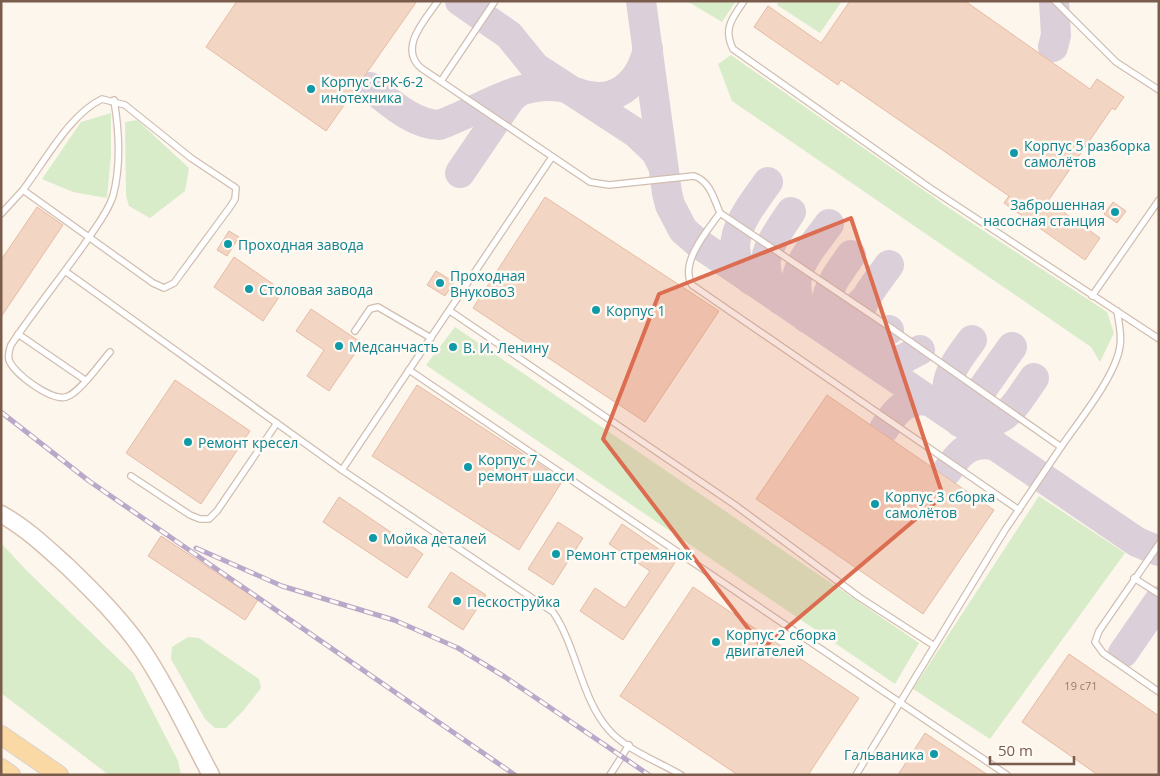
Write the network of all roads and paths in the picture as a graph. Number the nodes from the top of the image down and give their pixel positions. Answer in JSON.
{"nodes":[{"id":1,"x":438,"y":1,"type":"edge"},
{"id":2,"x":495,"y":1,"type":"edge"},
{"id":3,"x":744,"y":1,"type":"edge"},
{"id":4,"x":1055,"y":1,"type":"edge"},
{"id":5,"x":441,"y":81,"type":"junction"},
{"id":6,"x":1159,"y":90,"type":"edge"},
{"id":7,"x":114,"y":100,"type":"junction"},
{"id":8,"x":552,"y":157,"type":"junction"},
{"id":9,"x":23,"y":190,"type":"junction"},
{"id":10,"x":1159,"y":200,"type":"edge"},
{"id":11,"x":720,"y":213,"type":"junction"},
{"id":12,"x":1,"y":214,"type":"edge"},
{"id":13,"x":89,"y":237,"type":"junction"},
{"id":14,"x":65,"y":271,"type":"junction"},
{"id":15,"x":1092,"y":296,"type":"junction"},
{"id":16,"x":450,"y":311,"type":"junction"},
{"id":17,"x":1117,"y":312,"type":"junction"},
{"id":18,"x":355,"y":330,"type":"dead end"},
{"id":19,"x":18,"y":334,"type":"junction"},
{"id":20,"x":431,"y":338,"type":"junction"},
{"id":21,"x":1159,"y":339,"type":"edge"},
{"id":22,"x":110,"y":352,"type":"dead end"},
{"id":23,"x":410,"y":370,"type":"junction"},
{"id":24,"x":85,"y":380,"type":"junction"},
{"id":25,"x":277,"y":423,"type":"junction"},
{"id":26,"x":1061,"y":447,"type":"junction"},
{"id":27,"x":342,"y":470,"type":"junction"},
{"id":28,"x":131,"y":476,"type":"dead end"},
{"id":29,"x":1019,"y":510,"type":"junction"},
{"id":30,"x":1,"y":514,"type":"edge"},
{"id":31,"x":1159,"y":544,"type":"edge"},
{"id":32,"x":1134,"y":578,"type":"junction"},
{"id":33,"x":1159,"y":594,"type":"edge"},
{"id":34,"x":934,"y":645,"type":"junction"},
{"id":35,"x":1159,"y":692,"type":"edge"},
{"id":36,"x":900,"y":703,"type":"junction"},
{"id":37,"x":182,"y":721,"type":"junction"},
{"id":38,"x":1,"y":735,"type":"edge"},
{"id":39,"x":629,"y":746,"type":"junction"},
{"id":40,"x":1,"y":768,"type":"edge"},
{"id":41,"x":11,"y":775,"type":"edge"},
{"id":42,"x":59,"y":775,"type":"edge"},
{"id":43,"x":200,"y":775,"type":"edge"},
{"id":44,"x":211,"y":775,"type":"edge"},
{"id":45,"x":610,"y":775,"type":"edge"},
{"id":46,"x":681,"y":775,"type":"edge"},
{"id":47,"x":856,"y":775,"type":"edge"},
{"id":48,"x":1007,"y":775,"type":"edge"}],
"edges":[{"from":1,"to":5,"type":"lane"},
{"from":2,"to":5,"type":"lane"},
{"from":3,"to":15,"type":"lane"},
{"from":4,"to":6,"type":"lane"},
{"from":5,"to":8,"type":"lane"},
{"from":7,"to":9,"type":"lane"},
{"from":7,"to":13,"type":"lane"},
{"from":7,"to":13,"type":"lane"},
{"from":8,"to":11,"type":"lane"},
{"from":8,"to":16,"type":"lane"},
{"from":9,"to":12,"type":"lane"},
{"from":9,"to":13,"type":"lane"},
{"from":10,"to":15,"type":"lane"},
{"from":11,"to":26,"type":"lane"},
{"from":11,"to":29,"type":"lane"},
{"from":13,"to":14,"type":"lane"},
{"from":14,"to":19,"type":"lane"},
{"from":14,"to":25,"type":"lane"},
{"from":15,"to":17,"type":"lane"},
{"from":16,"to":20,"type":"lane"},
{"from":16,"to":34,"type":"lane"},
{"from":17,"to":21,"type":"lane"},
{"from":17,"to":26,"type":"lane"},
{"from":18,"to":20,"type":"lane"},
{"from":19,"to":24,"type":"lane"},
{"from":19,"to":24,"type":"lane"},
{"from":20,"to":23,"type":"lane"},
{"from":22,"to":24,"type":"lane"},
{"from":23,"to":27,"type":"lane"},
{"from":23,"to":36,"type":"lane"},
{"from":25,"to":27,"type":"lane"},
{"from":25,"to":28,"type":"lane"},
{"from":26,"to":29,"type":"lane"},
{"from":27,"to":39,"type":"lane"},
{"from":29,"to":34,"type":"lane"},
{"from":30,"to":37,"type":"street"},
{"from":31,"to":32,"type":"lane"},
{"from":32,"to":33,"type":"lane"},
{"from":32,"to":35,"type":"lane"},
{"from":34,"to":36,"type":"lane"},
{"from":36,"to":47,"type":"lane"},
{"from":36,"to":48,"type":"lane"},
{"from":37,"to":43,"type":"street"},
{"from":37,"to":44,"type":"street"},
{"from":38,"to":42,"type":"main road"},
{"from":39,"to":45,"type":"lane"},
{"from":39,"to":46,"type":"lane"},
{"from":40,"to":41,"type":"main road"}]}
